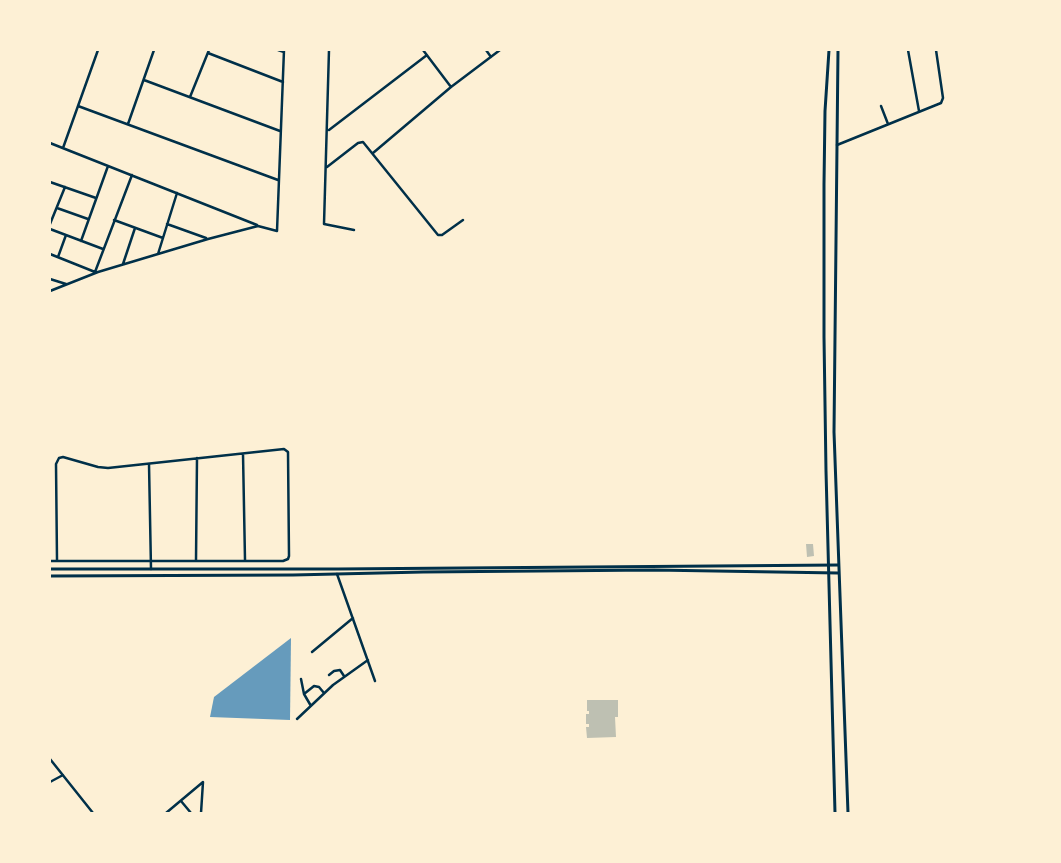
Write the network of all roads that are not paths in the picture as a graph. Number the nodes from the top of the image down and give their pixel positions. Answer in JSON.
{"nodes":[{"id":1,"x":98,"y":50,"type":"edge"},
{"id":2,"x":154,"y":50,"type":"edge"},
{"id":3,"x":278,"y":50,"type":"edge"},
{"id":4,"x":329,"y":50,"type":"edge"},
{"id":5,"x":423,"y":50,"type":"edge"},
{"id":6,"x":486,"y":50,"type":"edge"},
{"id":7,"x":500,"y":50,"type":"edge"},
{"id":8,"x":829,"y":50,"type":"edge"},
{"id":9,"x":838,"y":50,"type":"edge"},
{"id":10,"x":908,"y":50,"type":"edge"},
{"id":11,"x":936,"y":50,"type":"edge"},
{"id":12,"x":284,"y":51,"type":"edge"},
{"id":13,"x":208,"y":52,"type":"edge"},
{"id":14,"x":427,"y":55,"type":"junction"},
{"id":15,"x":491,"y":57,"type":"junction"},
{"id":16,"x":144,"y":80,"type":"junction"},
{"id":17,"x":283,"y":82,"type":"junction"},
{"id":18,"x":451,"y":87,"type":"junction"},
{"id":19,"x":190,"y":98,"type":"junction"},
{"id":20,"x":78,"y":106,"type":"junction"},
{"id":21,"x":881,"y":106,"type":"dead end"},
{"id":22,"x":919,"y":112,"type":"junction"},
{"id":23,"x":888,"y":124,"type":"junction"},
{"id":24,"x":128,"y":125,"type":"junction"},
{"id":25,"x":328,"y":130,"type":"junction"},
{"id":26,"x":280,"y":131,"type":"junction"},
{"id":27,"x":50,"y":143,"type":"edge"},
{"id":28,"x":836,"y":145,"type":"junction"},
{"id":29,"x":63,"y":148,"type":"junction"},
{"id":30,"x":372,"y":153,"type":"junction"},
{"id":31,"x":108,"y":166,"type":"junction"},
{"id":32,"x":326,"y":168,"type":"junction"},
{"id":33,"x":132,"y":175,"type":"junction"},
{"id":34,"x":278,"y":180,"type":"junction"},
{"id":35,"x":50,"y":182,"type":"edge"},
{"id":36,"x":65,"y":187,"type":"junction"},
{"id":37,"x":177,"y":193,"type":"junction"},
{"id":38,"x":96,"y":198,"type":"junction"},
{"id":39,"x":57,"y":208,"type":"junction"},
{"id":40,"x":88,"y":218,"type":"junction"},
{"id":41,"x":114,"y":220,"type":"junction"},
{"id":42,"x":463,"y":220,"type":"dead end"},
{"id":43,"x":50,"y":224,"type":"edge"},
{"id":44,"x":167,"y":224,"type":"junction"},
{"id":45,"x":258,"y":226,"type":"junction"},
{"id":46,"x":135,"y":228,"type":"junction"},
{"id":47,"x":50,"y":229,"type":"edge"},
{"id":48,"x":354,"y":230,"type":"dead end"},
{"id":49,"x":66,"y":235,"type":"junction"},
{"id":50,"x":163,"y":238,"type":"junction"},
{"id":51,"x":208,"y":239,"type":"junction"},
{"id":52,"x":81,"y":241,"type":"junction"},
{"id":53,"x":103,"y":249,"type":"junction"},
{"id":54,"x":50,"y":254,"type":"edge"},
{"id":55,"x":158,"y":254,"type":"junction"},
{"id":56,"x":58,"y":257,"type":"junction"},
{"id":57,"x":123,"y":264,"type":"junction"},
{"id":58,"x":96,"y":272,"type":"junction"},
{"id":59,"x":50,"y":279,"type":"edge"},
{"id":60,"x":67,"y":284,"type":"junction"},
{"id":61,"x":50,"y":291,"type":"edge"},
{"id":62,"x":243,"y":454,"type":"junction"},
{"id":63,"x":197,"y":458,"type":"junction"},
{"id":64,"x":149,"y":464,"type":"junction"},
{"id":65,"x":50,"y":560,"type":"edge"},
{"id":66,"x":57,"y":560,"type":"junction"},
{"id":67,"x":150,"y":560,"type":"junction"},
{"id":68,"x":196,"y":560,"type":"junction"},
{"id":69,"x":245,"y":560,"type":"junction"},
{"id":70,"x":828,"y":565,"type":"junction"},
{"id":71,"x":838,"y":565,"type":"junction"},
{"id":72,"x":50,"y":569,"type":"edge"},
{"id":73,"x":150,"y":569,"type":"junction"},
{"id":74,"x":292,"y":569,"type":"junction"},
{"id":75,"x":465,"y":569,"type":"junction"},
{"id":76,"x":838,"y":572,"type":"junction"},
{"id":77,"x":828,"y":573,"type":"junction"},
{"id":78,"x":337,"y":574,"type":"junction"},
{"id":79,"x":291,"y":575,"type":"junction"},
{"id":80,"x":50,"y":576,"type":"edge"},
{"id":81,"x":352,"y":618,"type":"junction"},
{"id":82,"x":312,"y":652,"type":"dead end"},
{"id":83,"x":368,"y":660,"type":"junction"},
{"id":84,"x":330,"y":675,"type":"dead end"},
{"id":85,"x":344,"y":676,"type":"junction"},
{"id":86,"x":301,"y":679,"type":"dead end"},
{"id":87,"x":375,"y":681,"type":"dead end"},
{"id":88,"x":324,"y":693,"type":"junction"},
{"id":89,"x":304,"y":694,"type":"junction"},
{"id":90,"x":311,"y":706,"type":"junction"},
{"id":91,"x":297,"y":719,"type":"dead end"},
{"id":92,"x":50,"y":759,"type":"edge"},
{"id":93,"x":63,"y":775,"type":"junction"},
{"id":94,"x":50,"y":782,"type":"edge"},
{"id":95,"x":181,"y":801,"type":"junction"},
{"id":96,"x":93,"y":813,"type":"edge"},
{"id":97,"x":166,"y":813,"type":"edge"},
{"id":98,"x":190,"y":813,"type":"edge"},
{"id":99,"x":201,"y":813,"type":"edge"},
{"id":100,"x":835,"y":813,"type":"edge"},
{"id":101,"x":848,"y":813,"type":"edge"}],
"edges":[{"from":1,"to":20,"type":"street"},
{"from":2,"to":16,"type":"street"},
{"from":3,"to":12,"type":"street"},
{"from":4,"to":25,"type":"street"},
{"from":5,"to":14,"type":"street"},
{"from":6,"to":15,"type":"street"},
{"from":7,"to":15,"type":"street"},
{"from":8,"to":70,"type":"street"},
{"from":9,"to":28,"type":"street"},
{"from":10,"to":22,"type":"street"},
{"from":11,"to":22,"type":"street"},
{"from":12,"to":17,"type":"street"},
{"from":13,"to":17,"type":"street"},
{"from":13,"to":19,"type":"street"},
{"from":14,"to":18,"type":"street"},
{"from":14,"to":25,"type":"street"},
{"from":15,"to":18,"type":"street"},
{"from":16,"to":19,"type":"street"},
{"from":16,"to":24,"type":"street"},
{"from":17,"to":26,"type":"street"},
{"from":18,"to":30,"type":"street"},
{"from":19,"to":26,"type":"street"},
{"from":20,"to":24,"type":"street"},
{"from":20,"to":29,"type":"street"},
{"from":21,"to":23,"type":"street"},
{"from":22,"to":23,"type":"street"},
{"from":23,"to":28,"type":"street"},
{"from":24,"to":34,"type":"street"},
{"from":25,"to":32,"type":"street"},
{"from":26,"to":34,"type":"street"},
{"from":27,"to":29,"type":"street"},
{"from":28,"to":71,"type":"street"},
{"from":29,"to":31,"type":"street"},
{"from":30,"to":32,"type":"street"},
{"from":30,"to":42,"type":"street"},
{"from":31,"to":33,"type":"street"},
{"from":31,"to":38,"type":"street"},
{"from":32,"to":48,"type":"street"},
{"from":33,"to":37,"type":"street"},
{"from":33,"to":41,"type":"street"},
{"from":34,"to":45,"type":"street"},
{"from":35,"to":36,"type":"street"},
{"from":36,"to":38,"type":"street"},
{"from":36,"to":39,"type":"street"},
{"from":37,"to":44,"type":"street"},
{"from":37,"to":45,"type":"street"},
{"from":38,"to":40,"type":"street"},
{"from":39,"to":40,"type":"street"},
{"from":39,"to":43,"type":"street"},
{"from":40,"to":52,"type":"street"},
{"from":41,"to":46,"type":"street"},
{"from":41,"to":53,"type":"street"},
{"from":44,"to":50,"type":"street"},
{"from":44,"to":51,"type":"street"},
{"from":45,"to":51,"type":"street"},
{"from":46,"to":50,"type":"street"},
{"from":46,"to":57,"type":"street"},
{"from":47,"to":49,"type":"street"},
{"from":49,"to":52,"type":"street"},
{"from":49,"to":56,"type":"street"},
{"from":50,"to":55,"type":"street"},
{"from":51,"to":55,"type":"street"},
{"from":52,"to":53,"type":"street"},
{"from":53,"to":58,"type":"street"},
{"from":54,"to":56,"type":"street"},
{"from":55,"to":57,"type":"street"},
{"from":56,"to":58,"type":"street"},
{"from":57,"to":58,"type":"street"},
{"from":58,"to":60,"type":"street"},
{"from":59,"to":60,"type":"street"},
{"from":60,"to":61,"type":"street"},
{"from":62,"to":63,"type":"street"},
{"from":62,"to":69,"type":"street"},
{"from":62,"to":69,"type":"street"},
{"from":63,"to":64,"type":"street"},
{"from":63,"to":68,"type":"street"},
{"from":64,"to":66,"type":"street"},
{"from":64,"to":67,"type":"street"},
{"from":65,"to":66,"type":"street"},
{"from":66,"to":67,"type":"street"},
{"from":67,"to":68,"type":"street"},
{"from":67,"to":73,"type":"street"},
{"from":68,"to":69,"type":"street"},
{"from":70,"to":71,"type":"street"},
{"from":70,"to":75,"type":"street"},
{"from":70,"to":77,"type":"street"},
{"from":71,"to":76,"type":"street"},
{"from":72,"to":73,"type":"street"},
{"from":73,"to":74,"type":"street"},
{"from":74,"to":75,"type":"street"},
{"from":74,"to":79,"type":"street"},
{"from":75,"to":77,"type":"street"},
{"from":75,"to":78,"type":"street"},
{"from":76,"to":77,"type":"street"},
{"from":76,"to":101,"type":"street"},
{"from":77,"to":100,"type":"street"},
{"from":78,"to":79,"type":"street"},
{"from":78,"to":81,"type":"street"},
{"from":79,"to":80,"type":"street"},
{"from":81,"to":82,"type":"street"},
{"from":81,"to":83,"type":"street"},
{"from":83,"to":85,"type":"street"},
{"from":83,"to":87,"type":"street"},
{"from":84,"to":85,"type":"street"},
{"from":85,"to":88,"type":"street"},
{"from":86,"to":89,"type":"street"},
{"from":88,"to":89,"type":"street"},
{"from":88,"to":90,"type":"street"},
{"from":89,"to":90,"type":"street"},
{"from":90,"to":91,"type":"street"},
{"from":92,"to":93,"type":"street"},
{"from":93,"to":94,"type":"street"},
{"from":93,"to":96,"type":"street"},
{"from":95,"to":97,"type":"street"},
{"from":95,"to":98,"type":"street"},
{"from":95,"to":99,"type":"street"}]}
